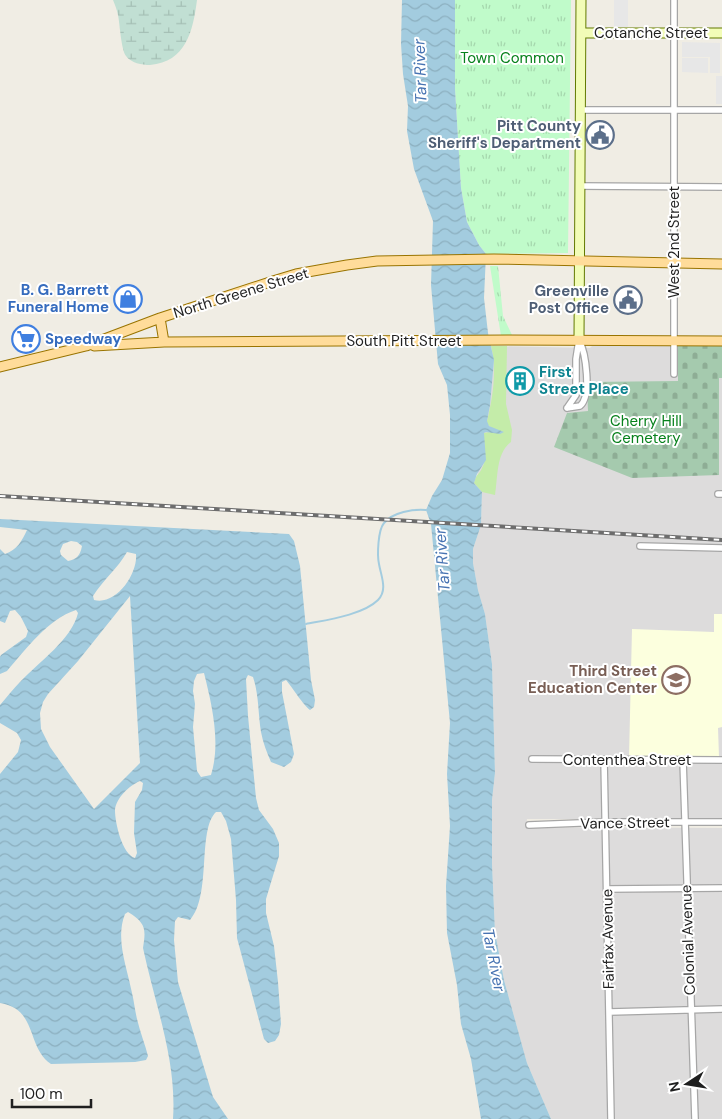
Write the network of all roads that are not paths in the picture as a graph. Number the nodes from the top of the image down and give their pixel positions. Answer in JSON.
{"nodes":[{"id":1,"x":581,"y":0,"type":"edge"},
{"id":2,"x":674,"y":0,"type":"edge"},
{"id":3,"x":581,"y":33,"type":"junction"},
{"id":4,"x":674,"y":33,"type":"junction"},
{"id":5,"x":722,"y":34,"type":"edge"},
{"id":6,"x":581,"y":110,"type":"junction"},
{"id":7,"x":674,"y":110,"type":"junction"},
{"id":8,"x":722,"y":110,"type":"edge"},
{"id":9,"x":580,"y":186,"type":"junction"},
{"id":10,"x":674,"y":187,"type":"junction"},
{"id":11,"x":722,"y":187,"type":"edge"},
{"id":12,"x":580,"y":261,"type":"junction"},
{"id":13,"x":674,"y":263,"type":"junction"},
{"id":14,"x":722,"y":264,"type":"edge"},
{"id":15,"x":160,"y":318,"type":"junction"},
{"id":16,"x":580,"y":340,"type":"junction"},
{"id":17,"x":674,"y":341,"type":"junction"},
{"id":18,"x":722,"y":341,"type":"edge"},
{"id":19,"x":164,"y":342,"type":"junction"},
{"id":20,"x":86,"y":346,"type":"junction"},
{"id":21,"x":0,"y":367,"type":"edge"},
{"id":22,"x":585,"y":371,"type":"junction"},
{"id":23,"x":576,"y":372,"type":"junction"},
{"id":24,"x":674,"y":374,"type":"dead end"},
{"id":25,"x":575,"y":397,"type":"junction"},
{"id":26,"x":582,"y":404,"type":"junction"},
{"id":27,"x":640,"y":546,"type":"dead end"},
{"id":28,"x":722,"y":548,"type":"edge"},
{"id":29,"x":532,"y":759,"type":"dead end"},
{"id":30,"x":604,"y":759,"type":"junction"},
{"id":31,"x":683,"y":760,"type":"junction"},
{"id":32,"x":722,"y":760,"type":"edge"},
{"id":33,"x":605,"y":822,"type":"junction"},
{"id":34,"x":686,"y":822,"type":"junction"},
{"id":35,"x":722,"y":822,"type":"edge"},
{"id":36,"x":529,"y":825,"type":"dead end"},
{"id":37,"x":722,"y":888,"type":"edge"},
{"id":38,"x":687,"y":889,"type":"junction"},
{"id":39,"x":607,"y":890,"type":"junction"},
{"id":40,"x":722,"y":1008,"type":"edge"},
{"id":41,"x":691,"y":1009,"type":"junction"},
{"id":42,"x":610,"y":1012,"type":"junction"},
{"id":43,"x":611,"y":1119,"type":"edge"},
{"id":44,"x":694,"y":1119,"type":"edge"}],
"edges":[{"from":1,"to":3,"type":"street"},
{"from":2,"to":4,"type":"street","name":"West 2nd Street"},
{"from":3,"to":4,"type":"street","name":"Cotanche Street"},
{"from":3,"to":6,"type":"street"},
{"from":4,"to":5,"type":"street","name":"Cotanche Street"},
{"from":4,"to":7,"type":"street","name":"West 2nd Street"},
{"from":6,"to":7,"type":"street"},
{"from":6,"to":9,"type":"street"},
{"from":7,"to":8,"type":"street"},
{"from":7,"to":10,"type":"street","name":"West 2nd Street"},
{"from":9,"to":10,"type":"street"},
{"from":9,"to":12,"type":"street"},
{"from":10,"to":11,"type":"street"},
{"from":10,"to":13,"type":"street","name":"West 2nd Street"},
{"from":12,"to":13,"type":"main road","name":"North Greene Street"},
{"from":12,"to":15,"type":"main road","name":"North Greene Street"},
{"from":12,"to":16,"type":"street"},
{"from":13,"to":14,"type":"main road","name":"North Greene Street"},
{"from":13,"to":17,"type":"street","name":"West 2nd Street"},
{"from":15,"to":19,"type":"main road"},
{"from":15,"to":20,"type":"main road","name":"North Greene Street"},
{"from":16,"to":17,"type":"main road","name":"South Pitt Street"},
{"from":16,"to":19,"type":"main road","name":"South Pitt Street"},
{"from":16,"to":22,"type":"street"},
{"from":16,"to":23,"type":"street"},
{"from":17,"to":18,"type":"main road","name":"South Pitt Street"},
{"from":17,"to":24,"type":"street","name":"West 2nd Street"},
{"from":19,"to":20,"type":"main road","name":"South Pitt Street"},
{"from":20,"to":21,"type":"main road","name":"North Greene Street"},
{"from":22,"to":23,"type":"street"},
{"from":22,"to":26,"type":"street"},
{"from":23,"to":25,"type":"street"},
{"from":25,"to":26,"type":"street"},
{"from":25,"to":26,"type":"street"},
{"from":27,"to":28,"type":"street"},
{"from":29,"to":30,"type":"street","name":"Contenthea Street"},
{"from":30,"to":31,"type":"street","name":"Contenthea Street"},
{"from":30,"to":33,"type":"street","name":"Fairfax Avenue"},
{"from":31,"to":32,"type":"street","name":"Contenthea Street"},
{"from":31,"to":34,"type":"street","name":"Colonial Avenue"},
{"from":33,"to":34,"type":"street","name":"Vance Street"},
{"from":33,"to":36,"type":"street","name":"Vance Street"},
{"from":33,"to":39,"type":"street","name":"Fairfax Avenue"},
{"from":34,"to":35,"type":"street","name":"Vance Street"},
{"from":34,"to":38,"type":"street","name":"Colonial Avenue"},
{"from":37,"to":38,"type":"street"},
{"from":38,"to":39,"type":"street"},
{"from":38,"to":41,"type":"street","name":"Colonial Avenue"},
{"from":39,"to":42,"type":"street","name":"Fairfax Avenue"},
{"from":40,"to":41,"type":"street"},
{"from":41,"to":42,"type":"street"},
{"from":41,"to":44,"type":"street","name":"Colonial Avenue"},
{"from":42,"to":43,"type":"street","name":"Fairfax Avenue"}]}
